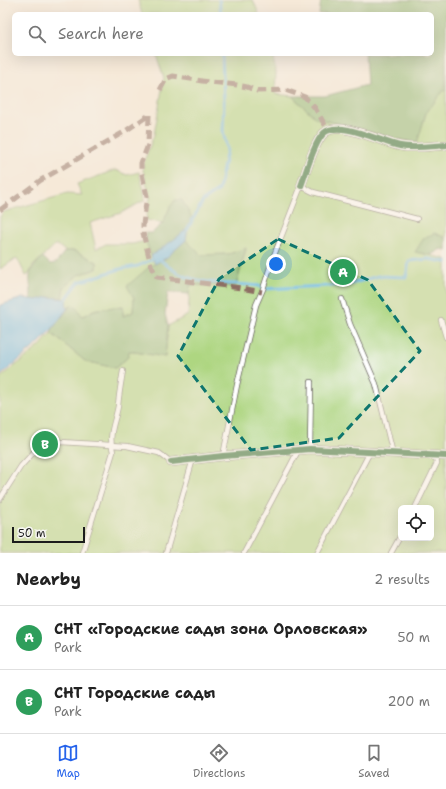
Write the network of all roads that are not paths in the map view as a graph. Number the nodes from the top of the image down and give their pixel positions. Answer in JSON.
{"nodes":[{"id":1,"x":446,"y":145,"type":"edge"},
{"id":2,"x":301,"y":186,"type":"junction"},
{"id":3,"x":417,"y":219,"type":"dead end"},
{"id":4,"x":342,"y":299,"type":"dead end"},
{"id":5,"x":441,"y":320,"type":"dead end"},
{"id":6,"x":446,"y":337,"type":"edge"},
{"id":7,"x":123,"y":371,"type":"dead end"},
{"id":8,"x":311,"y":382,"type":"dead end"},
{"id":9,"x":111,"y":446,"type":"junction"},
{"id":10,"x":310,"y":449,"type":"junction"},
{"id":11,"x":298,"y":451,"type":"junction"},
{"id":12,"x":370,"y":452,"type":"junction"},
{"id":13,"x":393,"y":454,"type":"junction"},
{"id":14,"x":223,"y":456,"type":"junction"},
{"id":15,"x":436,"y":456,"type":"junction"},
{"id":16,"x":446,"y":456,"type":"edge"},
{"id":17,"x":193,"y":459,"type":"junction"},
{"id":18,"x":171,"y":462,"type":"joint"},
{"id":19,"x":0,"y":499,"type":"edge"},
{"id":20,"x":417,"y":505,"type":"edge"},
{"id":21,"x":398,"y":540,"type":"edge"},
{"id":22,"x":82,"y":553,"type":"edge"},
{"id":23,"x":166,"y":553,"type":"edge"},
{"id":24,"x":244,"y":553,"type":"edge"},
{"id":25,"x":317,"y":553,"type":"edge"},
{"id":26,"x":391,"y":553,"type":"edge"}],
"edges":[{"from":1,"to":2,"type":"street"},
{"from":2,"to":3,"type":"lane"},
{"from":2,"to":14,"type":"lane"},
{"from":4,"to":13,"type":"lane"},
{"from":5,"to":6,"type":"lane"},
{"from":7,"to":9,"type":"lane"},
{"from":8,"to":10,"type":"lane"},
{"from":9,"to":18,"type":"lane"},
{"from":9,"to":19,"type":"lane"},
{"from":9,"to":22,"type":"lane"},
{"from":10,"to":11,"type":"street"},
{"from":10,"to":12,"type":"street"},
{"from":11,"to":14,"type":"street"},
{"from":11,"to":24,"type":"lane"},
{"from":12,"to":13,"type":"street"},
{"from":12,"to":25,"type":"lane"},
{"from":13,"to":15,"type":"street"},
{"from":14,"to":17,"type":"street"},
{"from":15,"to":16,"type":"street"},
{"from":15,"to":20,"type":"lane"},
{"from":17,"to":18,"type":"street"},
{"from":17,"to":23,"type":"lane"},
{"from":21,"to":26,"type":"lane"}]}
